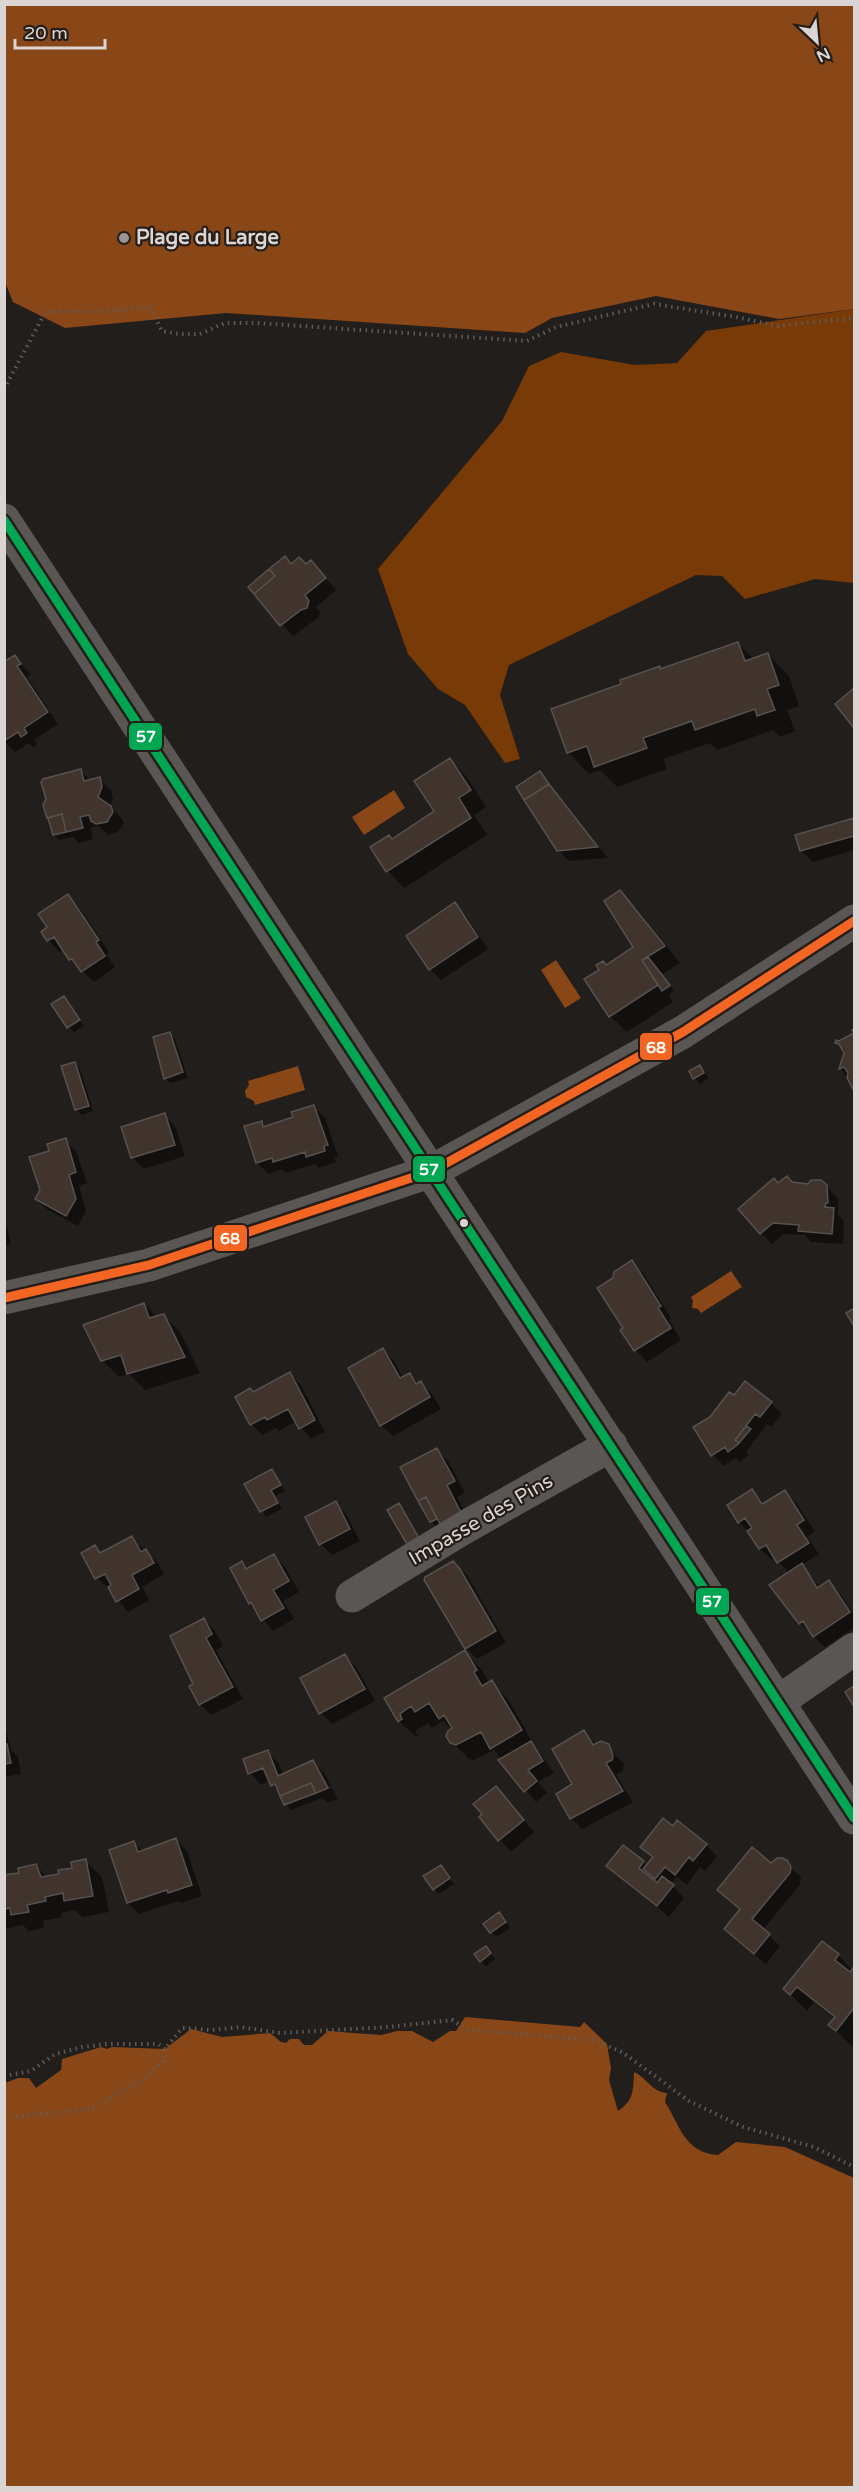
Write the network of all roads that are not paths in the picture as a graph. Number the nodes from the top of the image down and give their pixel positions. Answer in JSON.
{"nodes":[{"id":1,"x":4,"y":520,"type":"edge"},
{"id":2,"x":855,"y":921,"type":"edge"},
{"id":3,"x":432,"y":1171,"type":"junction"},
{"id":4,"x":4,"y":1298,"type":"edge"},
{"id":5,"x":611,"y":1445,"type":"junction"},
{"id":6,"x":352,"y":1596,"type":"dead end"},
{"id":7,"x":855,"y":1649,"type":"edge"},
{"id":8,"x":778,"y":1702,"type":"junction"},
{"id":9,"x":855,"y":1818,"type":"edge"}],
"edges":[{"from":1,"to":3,"type":"street"},
{"from":2,"to":3,"type":"street"},
{"from":3,"to":4,"type":"street"},
{"from":3,"to":5,"type":"street"},
{"from":5,"to":6,"type":"street","name":"Impasse des Pins"},
{"from":5,"to":8,"type":"street"},
{"from":7,"to":8,"type":"street"},
{"from":8,"to":9,"type":"street"}]}
